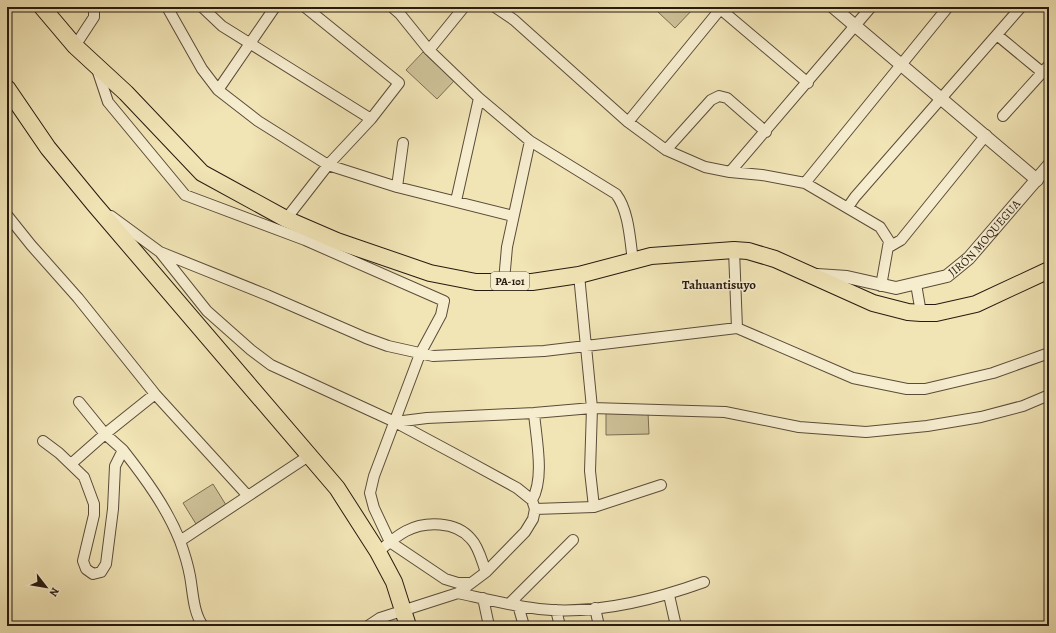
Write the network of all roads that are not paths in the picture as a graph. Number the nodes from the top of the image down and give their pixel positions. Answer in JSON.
{"nodes":[{"id":1,"x":42,"y":7,"type":"edge"},
{"id":2,"x":94,"y":7,"type":"edge"},
{"id":3,"x":167,"y":7,"type":"edge"},
{"id":4,"x":202,"y":7,"type":"edge"},
{"id":5,"x":275,"y":7,"type":"edge"},
{"id":6,"x":305,"y":7,"type":"edge"},
{"id":7,"x":392,"y":7,"type":"edge"},
{"id":8,"x":464,"y":7,"type":"edge"},
{"id":9,"x":495,"y":7,"type":"edge"},
{"id":10,"x":720,"y":7,"type":"edge"},
{"id":11,"x":833,"y":7,"type":"edge"},
{"id":12,"x":871,"y":7,"type":"edge"},
{"id":13,"x":948,"y":7,"type":"edge"},
{"id":14,"x":1021,"y":7,"type":"edge"},
{"id":15,"x":855,"y":26,"type":"junction"},
{"id":16,"x":997,"y":34,"type":"junction"},
{"id":17,"x":250,"y":43,"type":"junction"},
{"id":18,"x":75,"y":46,"type":"junction"},
{"id":19,"x":429,"y":50,"type":"junction"},
{"id":20,"x":900,"y":65,"type":"junction"},
{"id":21,"x":96,"y":66,"type":"junction"},
{"id":22,"x":1046,"y":69,"type":"edge"},
{"id":23,"x":808,"y":83,"type":"junction"},
{"id":24,"x":7,"y":88,"type":"edge"},
{"id":25,"x":218,"y":90,"type":"junction"},
{"id":26,"x":478,"y":98,"type":"junction"},
{"id":27,"x":941,"y":99,"type":"junction"},
{"id":28,"x":1003,"y":116,"type":"dead end"},
{"id":29,"x":371,"y":119,"type":"junction"},
{"id":30,"x":628,"y":122,"type":"junction"},
{"id":31,"x":766,"y":132,"type":"junction"},
{"id":32,"x":986,"y":135,"type":"junction"},
{"id":33,"x":530,"y":141,"type":"junction"},
{"id":34,"x":403,"y":143,"type":"dead end"},
{"id":35,"x":666,"y":150,"type":"junction"},
{"id":36,"x":328,"y":165,"type":"junction"},
{"id":37,"x":1049,"y":165,"type":"edge"},
{"id":38,"x":730,"y":172,"type":"junction"},
{"id":39,"x":1037,"y":180,"type":"junction"},
{"id":40,"x":805,"y":183,"type":"junction"},
{"id":41,"x":397,"y":187,"type":"junction"},
{"id":42,"x":456,"y":201,"type":"junction"},
{"id":43,"x":94,"y":204,"type":"junction"},
{"id":44,"x":848,"y":207,"type":"junction"},
{"id":45,"x":7,"y":215,"type":"edge"},
{"id":46,"x":513,"y":216,"type":"junction"},
{"id":47,"x":286,"y":219,"type":"junction"},
{"id":48,"x":889,"y":247,"type":"junction"},
{"id":49,"x":734,"y":250,"type":"junction"},
{"id":50,"x":160,"y":252,"type":"junction"},
{"id":51,"x":633,"y":261,"type":"junction"},
{"id":52,"x":1049,"y":270,"type":"edge"},
{"id":53,"x":810,"y":274,"type":"junction"},
{"id":54,"x":579,"y":276,"type":"junction"},
{"id":55,"x":504,"y":281,"type":"junction"},
{"id":56,"x":916,"y":284,"type":"junction"},
{"id":57,"x":881,"y":286,"type":"junction"},
{"id":58,"x":921,"y":313,"type":"junction"},
{"id":59,"x":737,"y":328,"type":"junction"},
{"id":60,"x":588,"y":345,"type":"junction"},
{"id":61,"x":1049,"y":353,"type":"edge"},
{"id":62,"x":420,"y":354,"type":"junction"},
{"id":63,"x":155,"y":394,"type":"junction"},
{"id":64,"x":1049,"y":395,"type":"edge"},
{"id":65,"x":79,"y":402,"type":"dead end"},
{"id":66,"x":592,"y":408,"type":"junction"},
{"id":67,"x":534,"y":413,"type":"junction"},
{"id":68,"x":395,"y":422,"type":"junction"},
{"id":69,"x":105,"y":434,"type":"junction"},
{"id":70,"x":42,"y":441,"type":"dead end"},
{"id":71,"x":123,"y":450,"type":"junction"},
{"id":72,"x":310,"y":455,"type":"junction"},
{"id":73,"x":71,"y":464,"type":"junction"},
{"id":74,"x":661,"y":485,"type":"dead end"},
{"id":75,"x":248,"y":496,"type":"junction"},
{"id":76,"x":533,"y":504,"type":"junction"},
{"id":77,"x":594,"y":507,"type":"junction"},
{"id":78,"x":573,"y":540,"type":"dead end"},
{"id":79,"x":180,"y":541,"type":"junction"},
{"id":80,"x":390,"y":542,"type":"junction"},
{"id":81,"x":378,"y":552,"type":"junction"},
{"id":82,"x":486,"y":572,"type":"junction"},
{"id":83,"x":704,"y":582,"type":"dead end"},
{"id":84,"x":471,"y":583,"type":"junction"},
{"id":85,"x":458,"y":593,"type":"junction"},
{"id":86,"x":669,"y":595,"type":"junction"},
{"id":87,"x":483,"y":598,"type":"junction"},
{"id":88,"x":514,"y":605,"type":"junction"},
{"id":89,"x":595,"y":608,"type":"junction"},
{"id":90,"x":556,"y":610,"type":"junction"},
{"id":91,"x":406,"y":619,"type":"edge"},
{"id":92,"x":203,"y":626,"type":"edge"},
{"id":93,"x":368,"y":626,"type":"edge"},
{"id":94,"x":489,"y":626,"type":"edge"},
{"id":95,"x":524,"y":626,"type":"edge"},
{"id":96,"x":560,"y":626,"type":"edge"},
{"id":97,"x":599,"y":626,"type":"edge"},
{"id":98,"x":676,"y":626,"type":"edge"}],
"edges":[{"from":1,"to":18,"type":"main road","number":"PA-101"},
{"from":2,"to":18,"type":"street"},
{"from":3,"to":25,"type":"street"},
{"from":4,"to":17,"type":"street"},
{"from":5,"to":17,"type":"street"},
{"from":6,"to":29,"type":"street"},
{"from":7,"to":19,"type":"street"},
{"from":8,"to":19,"type":"street"},
{"from":9,"to":30,"type":"street"},
{"from":10,"to":23,"type":"street"},
{"from":10,"to":30,"type":"street"},
{"from":11,"to":15,"type":"street"},
{"from":12,"to":15,"type":"street"},
{"from":13,"to":20,"type":"street"},
{"from":14,"to":16,"type":"street"},
{"from":15,"to":20,"type":"street"},
{"from":15,"to":23,"type":"street"},
{"from":16,"to":22,"type":"street"},
{"from":16,"to":27,"type":"street"},
{"from":17,"to":25,"type":"street"},
{"from":17,"to":29,"type":"street"},
{"from":18,"to":21,"type":"main road","number":"PA-101"},
{"from":19,"to":26,"type":"street"},
{"from":20,"to":27,"type":"street"},
{"from":20,"to":40,"type":"street"},
{"from":21,"to":47,"type":"main road","number":"PA-101"},
{"from":21,"to":62,"type":"street"},
{"from":22,"to":28,"type":"street"},
{"from":23,"to":31,"type":"street"},
{"from":24,"to":43,"type":"main road"},
{"from":25,"to":36,"type":"street"},
{"from":26,"to":33,"type":"street"},
{"from":26,"to":42,"type":"street"},
{"from":27,"to":32,"type":"street"},
{"from":27,"to":44,"type":"street"},
{"from":29,"to":36,"type":"street"},
{"from":30,"to":35,"type":"street"},
{"from":31,"to":35,"type":"street"},
{"from":31,"to":38,"type":"street"},
{"from":32,"to":39,"type":"street"},
{"from":32,"to":48,"type":"street"},
{"from":33,"to":46,"type":"street"},
{"from":33,"to":51,"type":"street"},
{"from":34,"to":41,"type":"street"},
{"from":35,"to":38,"type":"street"},
{"from":36,"to":41,"type":"street"},
{"from":36,"to":47,"type":"street"},
{"from":37,"to":39,"type":"street","name":"JIRÓN MOQUEGUA"},
{"from":38,"to":40,"type":"street"},
{"from":39,"to":56,"type":"street","name":"JIRÓN MOQUEGUA"},
{"from":40,"to":44,"type":"street"},
{"from":41,"to":42,"type":"street"},
{"from":42,"to":46,"type":"street"},
{"from":43,"to":50,"type":"street"},
{"from":43,"to":72,"type":"main road"},
{"from":44,"to":48,"type":"street"},
{"from":45,"to":63,"type":"street"},
{"from":46,"to":55,"type":"street"},
{"from":47,"to":55,"type":"main road","number":"PA-101"},
{"from":48,"to":57,"type":"street"},
{"from":49,"to":51,"type":"main road","number":"PA-101"},
{"from":49,"to":53,"type":"main road","number":"PA-101"},
{"from":49,"to":59,"type":"street"},
{"from":50,"to":62,"type":"street"},
{"from":50,"to":68,"type":"street"},
{"from":51,"to":54,"type":"main road","number":"PA-101"},
{"from":52,"to":58,"type":"main road","number":"PA-101"},
{"from":53,"to":57,"type":"street","name":"JIRÓN MOQUEGUA"},
{"from":53,"to":58,"type":"main road","number":"PA-101"},
{"from":54,"to":55,"type":"main road","number":"PA-101"},
{"from":54,"to":60,"type":"street"},
{"from":56,"to":57,"type":"street","name":"JIRÓN MOQUEGUA"},
{"from":56,"to":58,"type":"street"},
{"from":59,"to":60,"type":"street"},
{"from":59,"to":61,"type":"street"},
{"from":60,"to":62,"type":"street"},
{"from":60,"to":66,"type":"street"},
{"from":62,"to":68,"type":"street"},
{"from":63,"to":69,"type":"street"},
{"from":63,"to":75,"type":"street"},
{"from":64,"to":66,"type":"street"},
{"from":65,"to":69,"type":"street"},
{"from":66,"to":67,"type":"street"},
{"from":66,"to":77,"type":"street"},
{"from":67,"to":68,"type":"street"},
{"from":67,"to":76,"type":"street"},
{"from":68,"to":76,"type":"street"},
{"from":68,"to":80,"type":"street"},
{"from":69,"to":71,"type":"street"},
{"from":69,"to":73,"type":"street"},
{"from":70,"to":73,"type":"street"},
{"from":71,"to":73,"type":"street"},
{"from":71,"to":79,"type":"street"},
{"from":72,"to":75,"type":"street"},
{"from":72,"to":81,"type":"main road"},
{"from":74,"to":77,"type":"street"},
{"from":75,"to":79,"type":"street"},
{"from":76,"to":77,"type":"street"},
{"from":76,"to":82,"type":"street"},
{"from":78,"to":88,"type":"street"},
{"from":79,"to":92,"type":"street"},
{"from":80,"to":81,"type":"street"},
{"from":80,"to":82,"type":"street"},
{"from":80,"to":84,"type":"street"},
{"from":81,"to":91,"type":"main road"},
{"from":82,"to":84,"type":"street"},
{"from":83,"to":86,"type":"street"},
{"from":84,"to":85,"type":"street"},
{"from":85,"to":87,"type":"street"},
{"from":85,"to":91,"type":"street"},
{"from":86,"to":89,"type":"street"},
{"from":86,"to":98,"type":"street"},
{"from":87,"to":88,"type":"street"},
{"from":87,"to":94,"type":"street"},
{"from":88,"to":90,"type":"street"},
{"from":88,"to":95,"type":"street"},
{"from":89,"to":90,"type":"street"},
{"from":89,"to":97,"type":"street"},
{"from":90,"to":96,"type":"street"},
{"from":91,"to":93,"type":"street"}]}
